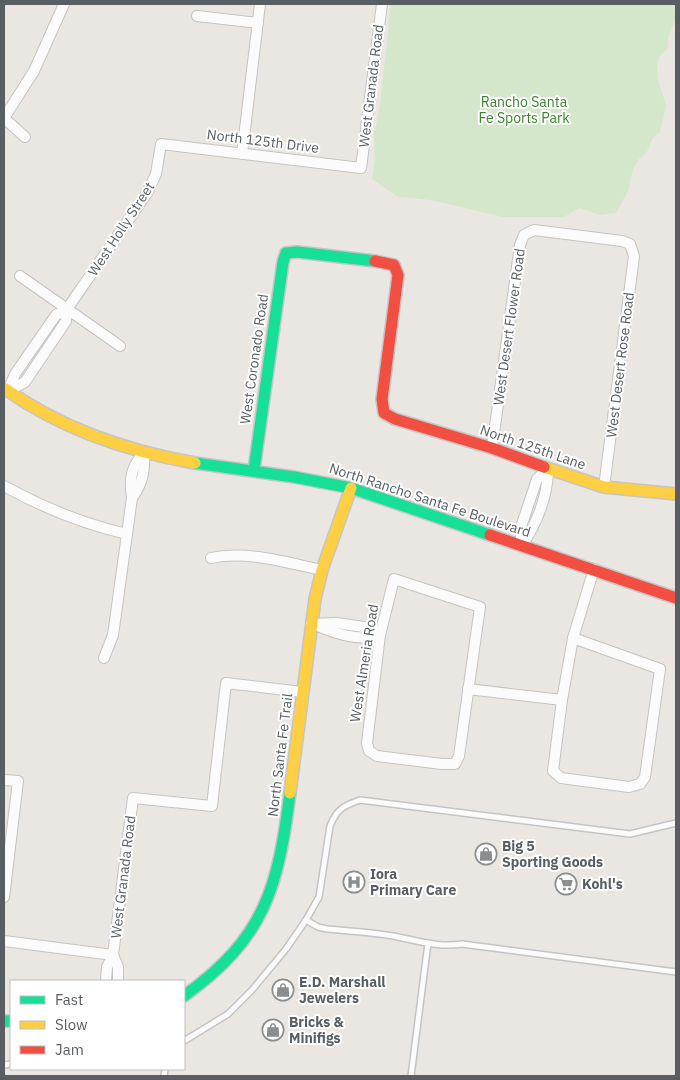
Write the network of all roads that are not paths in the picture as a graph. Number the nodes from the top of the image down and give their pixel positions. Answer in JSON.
{"nodes":[{"id":1,"x":64,"y":4,"type":"edge"},
{"id":2,"x":260,"y":4,"type":"edge"},
{"id":3,"x":382,"y":4,"type":"edge"},
{"id":4,"x":197,"y":16,"type":"dead end"},
{"id":5,"x":258,"y":23,"type":"junction"},
{"id":6,"x":4,"y":118,"type":"edge"},
{"id":7,"x":25,"y":137,"type":"dead end"},
{"id":8,"x":161,"y":144,"type":"joint"},
{"id":9,"x":242,"y":154,"type":"junction"},
{"id":10,"x":361,"y":168,"type":"joint"},
{"id":11,"x":630,"y":244,"type":"joint"},
{"id":12,"x":20,"y":276,"type":"dead end"},
{"id":13,"x":68,"y":309,"type":"junction"},
{"id":14,"x":120,"y":346,"type":"dead end"},
{"id":15,"x":6,"y":390,"type":"edge"},
{"id":16,"x":384,"y":412,"type":"joint"},
{"id":17,"x":492,"y":448,"type":"junction"},
{"id":18,"x":144,"y":452,"type":"junction"},
{"id":19,"x":548,"y":469,"type":"junction"},
{"id":20,"x":254,"y":470,"type":"junction"},
{"id":21,"x":4,"y":486,"type":"edge"},
{"id":22,"x":604,"y":487,"type":"junction"},
{"id":23,"x":351,"y":488,"type":"junction"},
{"id":24,"x":676,"y":494,"type":"edge"},
{"id":25,"x":127,"y":534,"type":"junction"},
{"id":26,"x":522,"y":545,"type":"junction"},
{"id":27,"x":211,"y":558,"type":"dead end"},
{"id":28,"x":594,"y":569,"type":"junction"},
{"id":29,"x":322,"y":570,"type":"junction"},
{"id":30,"x":676,"y":598,"type":"edge"},
{"id":31,"x":311,"y":624,"type":"junction"},
{"id":32,"x":380,"y":635,"type":"junction"},
{"id":33,"x":573,"y":638,"type":"junction"},
{"id":34,"x":104,"y":658,"type":"dead end"},
{"id":35,"x":468,"y":689,"type":"junction"},
{"id":36,"x":302,"y":692,"type":"junction"},
{"id":37,"x":562,"y":700,"type":"junction"},
{"id":38,"x":4,"y":780,"type":"edge"},
{"id":39,"x":676,"y":823,"type":"edge"},
{"id":40,"x":4,"y":897,"type":"edge"},
{"id":41,"x":306,"y":920,"type":"junction"},
{"id":42,"x":4,"y":941,"type":"edge"},
{"id":43,"x":428,"y":943,"type":"junction"},
{"id":44,"x":113,"y":955,"type":"junction"},
{"id":45,"x":676,"y":972,"type":"edge"},
{"id":46,"x":106,"y":980,"type":"edge"},
{"id":47,"x":118,"y":980,"type":"edge"},
{"id":48,"x":185,"y":995,"type":"edge"},
{"id":49,"x":185,"y":1040,"type":"edge"},
{"id":50,"x":411,"y":1076,"type":"edge"}],
"edges":[{"from":1,"to":6,"type":"street"},
{"from":2,"to":5,"type":"street"},
{"from":3,"to":10,"type":"street","name":"West Granada Road"},
{"from":4,"to":5,"type":"street"},
{"from":5,"to":9,"type":"street"},
{"from":6,"to":7,"type":"street"},
{"from":8,"to":9,"type":"street","name":"North 125th Drive"},
{"from":8,"to":13,"type":"street","name":"West Holly Street"},
{"from":9,"to":10,"type":"street","name":"North 125th Drive"},
{"from":11,"to":17,"type":"street","name":"West Desert Flower Road"},
{"from":11,"to":22,"type":"street","name":"West Desert Rose Road"},
{"from":12,"to":13,"type":"street"},
{"from":13,"to":14,"type":"street"},
{"from":13,"to":15,"type":"street","name":"West Holly Street"},
{"from":15,"to":18,"type":"street","name":"North Rancho Santa Fe Boulevard"},
{"from":16,"to":17,"type":"street","name":"North 125th Lane"},
{"from":16,"to":20,"type":"street","name":"West Coronado Road"},
{"from":17,"to":19,"type":"street","name":"North 125th Lane"},
{"from":18,"to":20,"type":"street","name":"North Rancho Santa Fe Boulevard"},
{"from":18,"to":25,"type":"street"},
{"from":19,"to":22,"type":"street","name":"North 125th Lane"},
{"from":19,"to":26,"type":"street"},
{"from":20,"to":23,"type":"street","name":"North Rancho Santa Fe Boulevard"},
{"from":21,"to":25,"type":"street"},
{"from":22,"to":24,"type":"street","name":"North 125th Lane"},
{"from":23,"to":26,"type":"street","name":"North Rancho Santa Fe Boulevard"},
{"from":23,"to":29,"type":"street","name":"North Santa Fe Trail"},
{"from":25,"to":34,"type":"street"},
{"from":26,"to":28,"type":"street","name":"North Rancho Santa Fe Boulevard"},
{"from":27,"to":29,"type":"street"},
{"from":28,"to":30,"type":"street","name":"North Rancho Santa Fe Boulevard"},
{"from":28,"to":33,"type":"street"},
{"from":29,"to":31,"type":"street","name":"North Santa Fe Trail"},
{"from":31,"to":32,"type":"street"},
{"from":31,"to":36,"type":"street","name":"North Santa Fe Trail"},
{"from":32,"to":35,"type":"street","name":"West Almeria Road"},
{"from":32,"to":35,"type":"street","name":"West Almeria Road"},
{"from":33,"to":37,"type":"street"},
{"from":33,"to":37,"type":"street"},
{"from":35,"to":37,"type":"street"},
{"from":36,"to":44,"type":"street","name":"West Granada Road"},
{"from":36,"to":48,"type":"street","name":"North Santa Fe Trail"},
{"from":38,"to":40,"type":"street"},
{"from":39,"to":41,"type":"lane"},
{"from":41,"to":43,"type":"lane"},
{"from":41,"to":49,"type":"lane"},
{"from":42,"to":44,"type":"street"},
{"from":43,"to":45,"type":"lane"},
{"from":43,"to":50,"type":"lane"},
{"from":44,"to":46,"type":"street","name":"West Granada Road"},
{"from":44,"to":47,"type":"street","name":"West Granada Road"}]}
